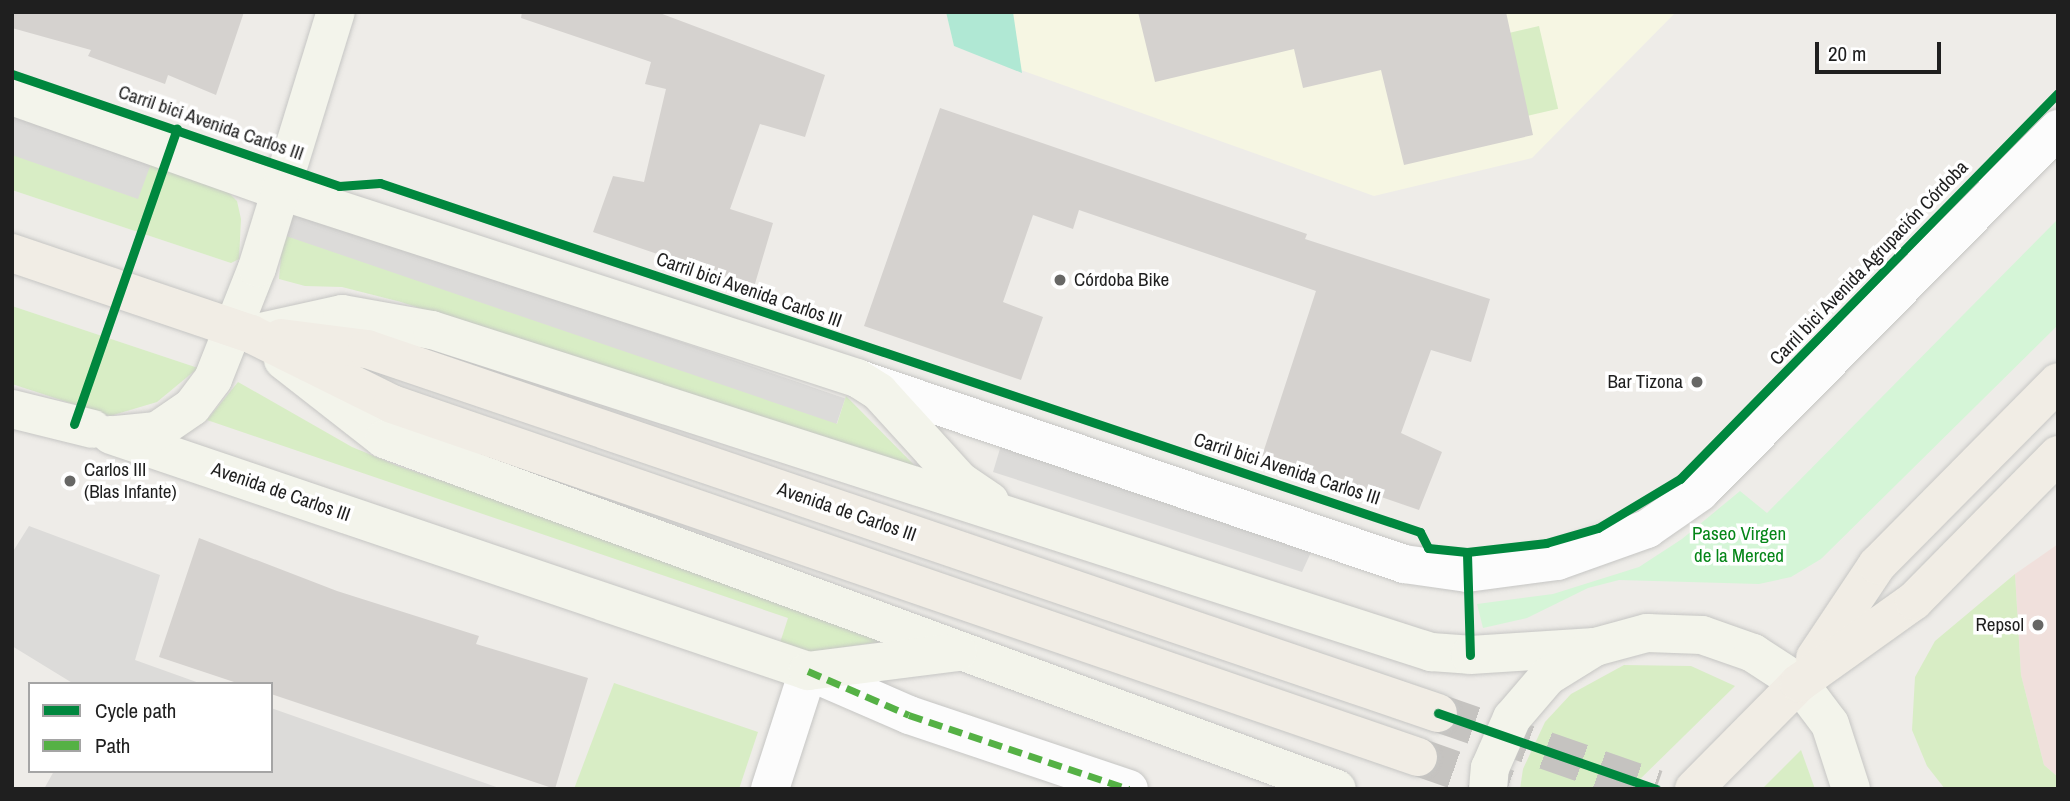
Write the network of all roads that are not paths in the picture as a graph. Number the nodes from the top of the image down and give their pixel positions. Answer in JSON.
{"nodes":[{"id":1,"x":336,"y":12,"type":"edge"},
{"id":2,"x":12,"y":96,"type":"edge"},
{"id":3,"x":2058,"y":129,"type":"edge"},
{"id":4,"x":278,"y":190,"type":"junction"},
{"id":5,"x":12,"y":254,"type":"edge"},
{"id":6,"x":242,"y":331,"type":"junction"},
{"id":7,"x":857,"y":378,"type":"junction"},
{"id":8,"x":2058,"y":382,"type":"edge"},
{"id":9,"x":14,"y":414,"type":"edge"},
{"id":10,"x":102,"y":432,"type":"junction"},
{"id":11,"x":2058,"y":455,"type":"edge"},
{"id":12,"x":1025,"y":522,"type":"junction"},
{"id":13,"x":1595,"y":647,"type":"junction"},
{"id":14,"x":967,"y":651,"type":"junction"},
{"id":15,"x":808,"y":671,"type":"junction"},
{"id":16,"x":1799,"y":683,"type":"junction"},
{"id":17,"x":1438,"y":713,"type":"tunnel mouth"},
{"id":18,"x":1418,"y":757,"type":"tunnel mouth"},
{"id":19,"x":1855,"y":783,"type":"edge"},
{"id":20,"x":770,"y":789,"type":"edge"},
{"id":21,"x":1129,"y":789,"type":"edge"},
{"id":22,"x":1337,"y":789,"type":"edge"},
{"id":23,"x":1488,"y":789,"type":"edge"},
{"id":24,"x":1694,"y":789,"type":"edge"}],
"edges":[{"from":1,"to":4,"type":"street","name":"Avenida de Carlos III"},
{"from":2,"to":4,"type":"street"},
{"from":3,"to":7,"type":"street"},
{"from":4,"to":6,"type":"street","name":"Avenida de Carlos III"},
{"from":4,"to":7,"type":"street"},
{"from":5,"to":6,"type":"main road","name":"Avenida de Carlos III"},
{"from":6,"to":10,"type":"street","name":"Avenida de Carlos III"},
{"from":6,"to":12,"type":"street"},
{"from":6,"to":14,"type":"street","name":"Avenida de Carlos III"},
{"from":6,"to":17,"type":"main road","name":"Avenida de Carlos III"},
{"from":6,"to":18,"type":"main road","name":"Avenida de Carlos III"},
{"from":7,"to":12,"type":"street"},
{"from":8,"to":16,"type":"main road"},
{"from":9,"to":10,"type":"street","name":"Avenida de Carlos III"},
{"from":10,"to":15,"type":"street","name":"Avenida de Carlos III"},
{"from":11,"to":16,"type":"main road"},
{"from":12,"to":13,"type":"street"},
{"from":13,"to":16,"type":"street"},
{"from":13,"to":23,"type":"street"},
{"from":14,"to":15,"type":"street","name":"Avenida de Carlos III"},
{"from":14,"to":22,"type":"street","name":"Avenida de Carlos III"},
{"from":15,"to":20,"type":"street"},
{"from":15,"to":21,"type":"street","name":"Avenida de Carlos III"},
{"from":16,"to":19,"type":"street"},
{"from":16,"to":24,"type":"main road"}]}
